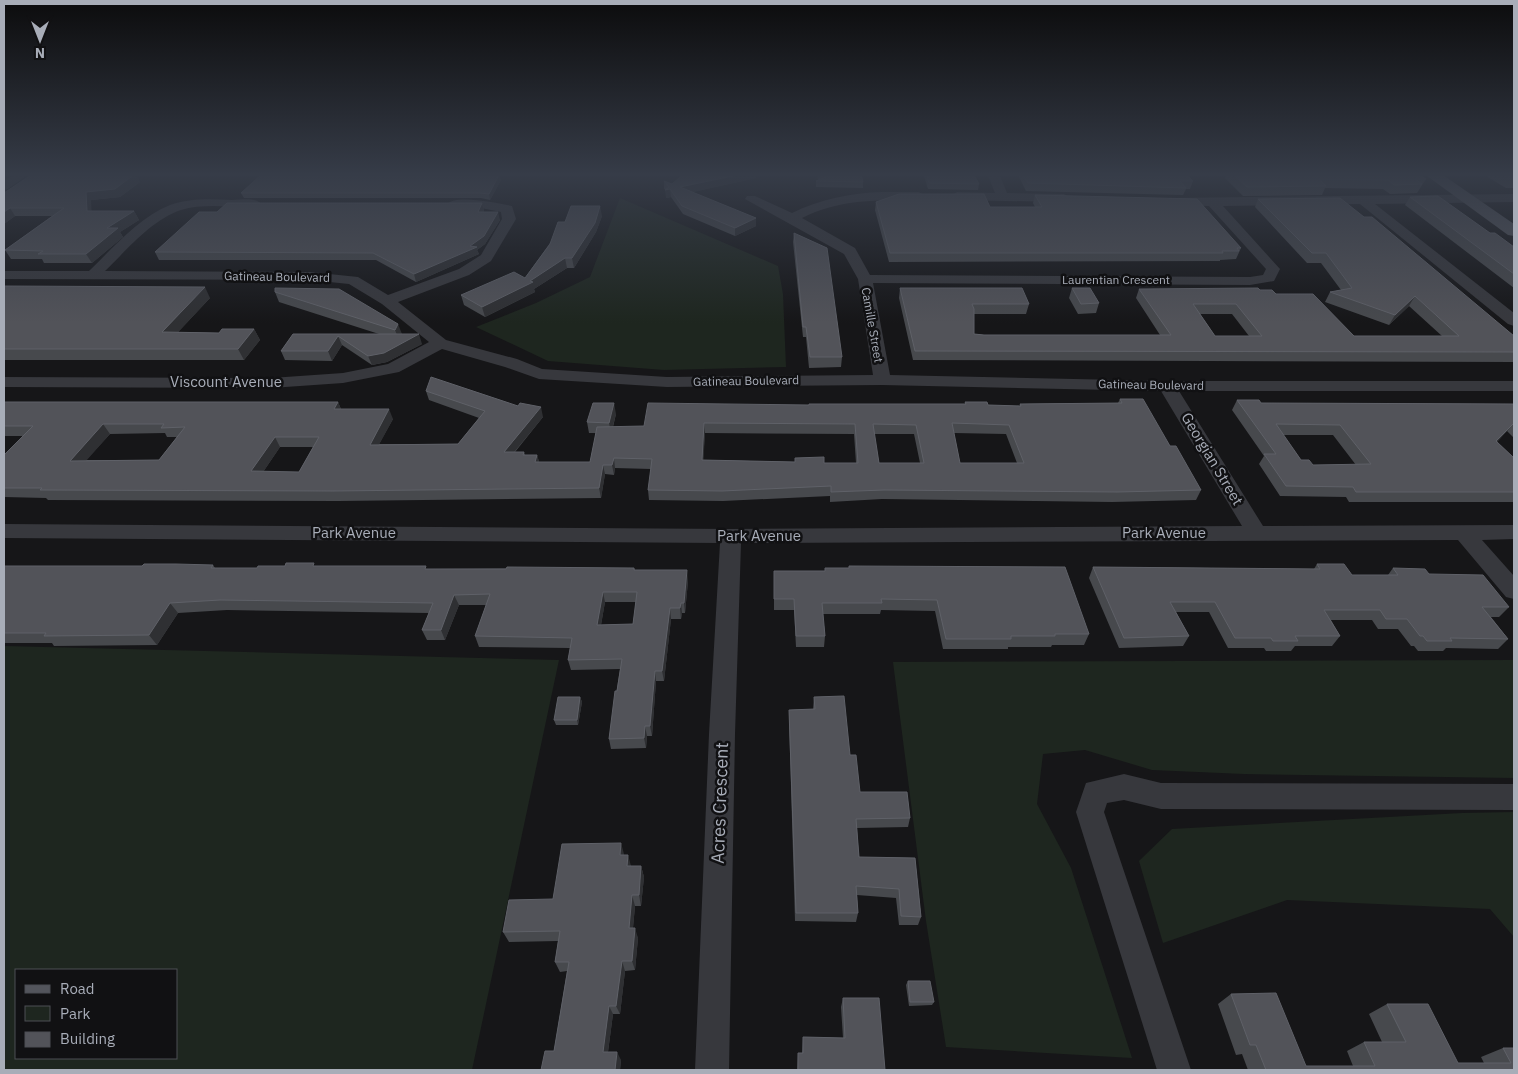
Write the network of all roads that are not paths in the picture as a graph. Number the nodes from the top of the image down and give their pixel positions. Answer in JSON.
{"nodes":[{"id":1,"x":150,"y":223,"type":"edge"},
{"id":2,"x":507,"y":223,"type":"edge"},
{"id":3,"x":801,"y":223,"type":"edge"},
{"id":4,"x":1232,"y":223,"type":"edge"},
{"id":5,"x":1392,"y":223,"type":"edge"},
{"id":6,"x":1503,"y":223,"type":"edge"},
{"id":7,"x":1514,"y":231,"type":"edge"},
{"id":8,"x":4,"y":275,"type":"edge"},
{"id":9,"x":92,"y":276,"type":"junction"},
{"id":10,"x":865,"y":279,"type":"junction"},
{"id":11,"x":388,"y":301,"type":"junction"},
{"id":12,"x":1514,"y":320,"type":"edge"},
{"id":13,"x":440,"y":343,"type":"junction"},
{"id":14,"x":882,"y":380,"type":"junction"},
{"id":15,"x":4,"y":382,"type":"edge"},
{"id":16,"x":1167,"y":386,"type":"junction"},
{"id":17,"x":1514,"y":386,"type":"edge"},
{"id":18,"x":4,"y":531,"type":"edge"},
{"id":19,"x":1256,"y":532,"type":"junction"},
{"id":20,"x":1463,"y":532,"type":"junction"},
{"id":21,"x":1514,"y":532,"type":"edge"},
{"id":22,"x":731,"y":536,"type":"junction"},
{"id":23,"x":1514,"y":591,"type":"edge"},
{"id":24,"x":1514,"y":797,"type":"edge"},
{"id":25,"x":712,"y":1070,"type":"edge"},
{"id":26,"x":1174,"y":1070,"type":"edge"}],
"edges":[{"from":1,"to":9,"type":"street"},
{"from":2,"to":11,"type":"street"},
{"from":3,"to":10,"type":"street","name":"Camille Street"},
{"from":4,"to":10,"type":"street","name":"Laurentian Crescent"},
{"from":5,"to":12,"type":"street"},
{"from":6,"to":7,"type":"main road"},
{"from":8,"to":9,"type":"street","name":"Gatineau Boulevard"},
{"from":9,"to":11,"type":"street","name":"Gatineau Boulevard"},
{"from":10,"to":14,"type":"street","name":"Camille Street"},
{"from":11,"to":13,"type":"street","name":"Gatineau Boulevard"},
{"from":13,"to":14,"type":"street","name":"Gatineau Boulevard"},
{"from":13,"to":15,"type":"street","name":"Viscount Avenue"},
{"from":14,"to":16,"type":"street","name":"Gatineau Boulevard"},
{"from":16,"to":17,"type":"street","name":"Gatineau Boulevard"},
{"from":16,"to":19,"type":"street","name":"Georgian Street"},
{"from":18,"to":22,"type":"street","name":"Park Avenue"},
{"from":19,"to":20,"type":"street","name":"Park Avenue"},
{"from":19,"to":22,"type":"street","name":"Park Avenue"},
{"from":20,"to":21,"type":"street","name":"Park Avenue"},
{"from":20,"to":23,"type":"street"},
{"from":22,"to":25,"type":"street","name":"Acres Crescent"},
{"from":24,"to":26,"type":"street"}]}
